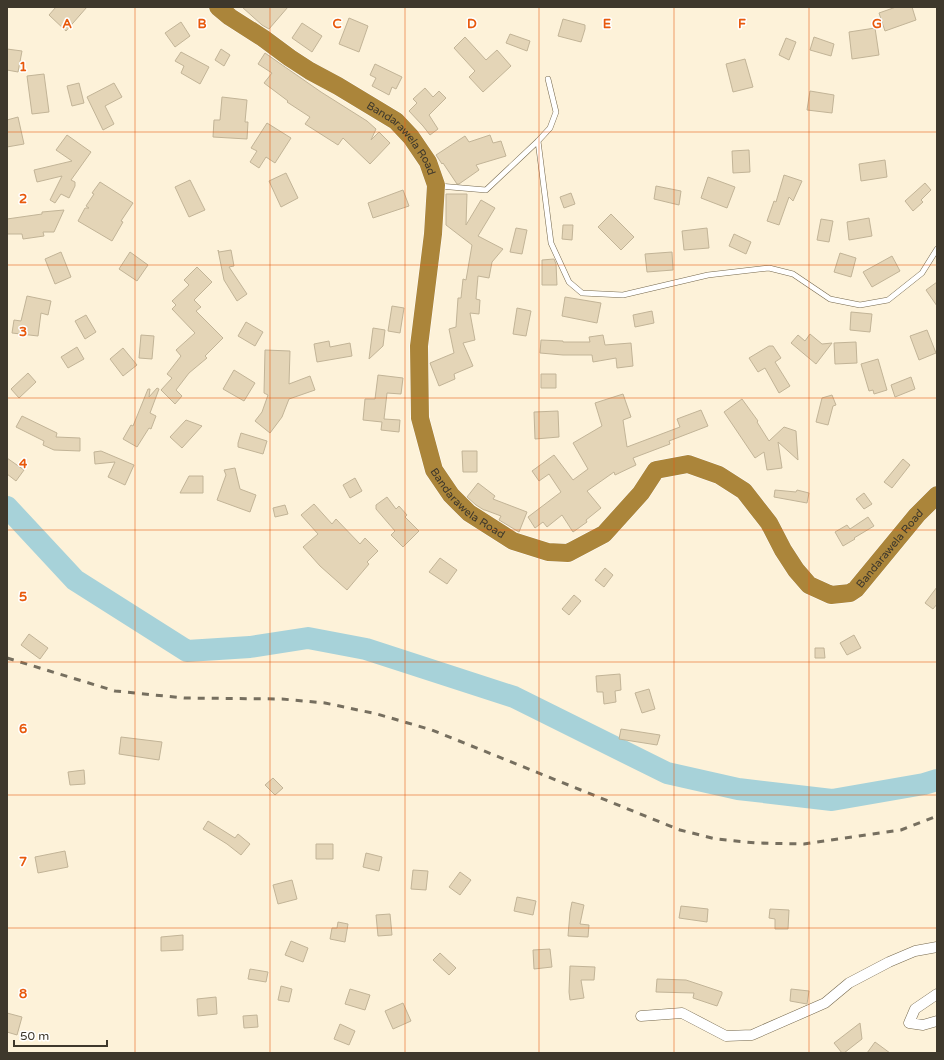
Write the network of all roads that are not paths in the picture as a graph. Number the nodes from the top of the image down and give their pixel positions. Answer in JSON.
{"nodes":[{"id":1,"x":218,"y":7,"type":"edge"},
{"id":2,"x":548,"y":79,"type":"dead end"},
{"id":3,"x":538,"y":141,"type":"junction"},
{"id":4,"x":436,"y":185,"type":"junction"},
{"id":5,"x":937,"y":249,"type":"edge"},
{"id":6,"x":937,"y":495,"type":"edge"},
{"id":7,"x":937,"y":947,"type":"edge"},
{"id":8,"x":937,"y":994,"type":"edge"},
{"id":9,"x":641,"y":1016,"type":"dead end"},
{"id":10,"x":937,"y":1021,"type":"edge"}],
"edges":[{"from":1,"to":4,"type":"highway","name":"Bandarawela Road"},
{"from":2,"to":3,"type":"lane"},
{"from":3,"to":4,"type":"lane"},
{"from":3,"to":5,"type":"lane"},
{"from":4,"to":6,"type":"highway","name":"Bandarawela Road"},
{"from":7,"to":9,"type":"street"},
{"from":8,"to":10,"type":"street"}]}
